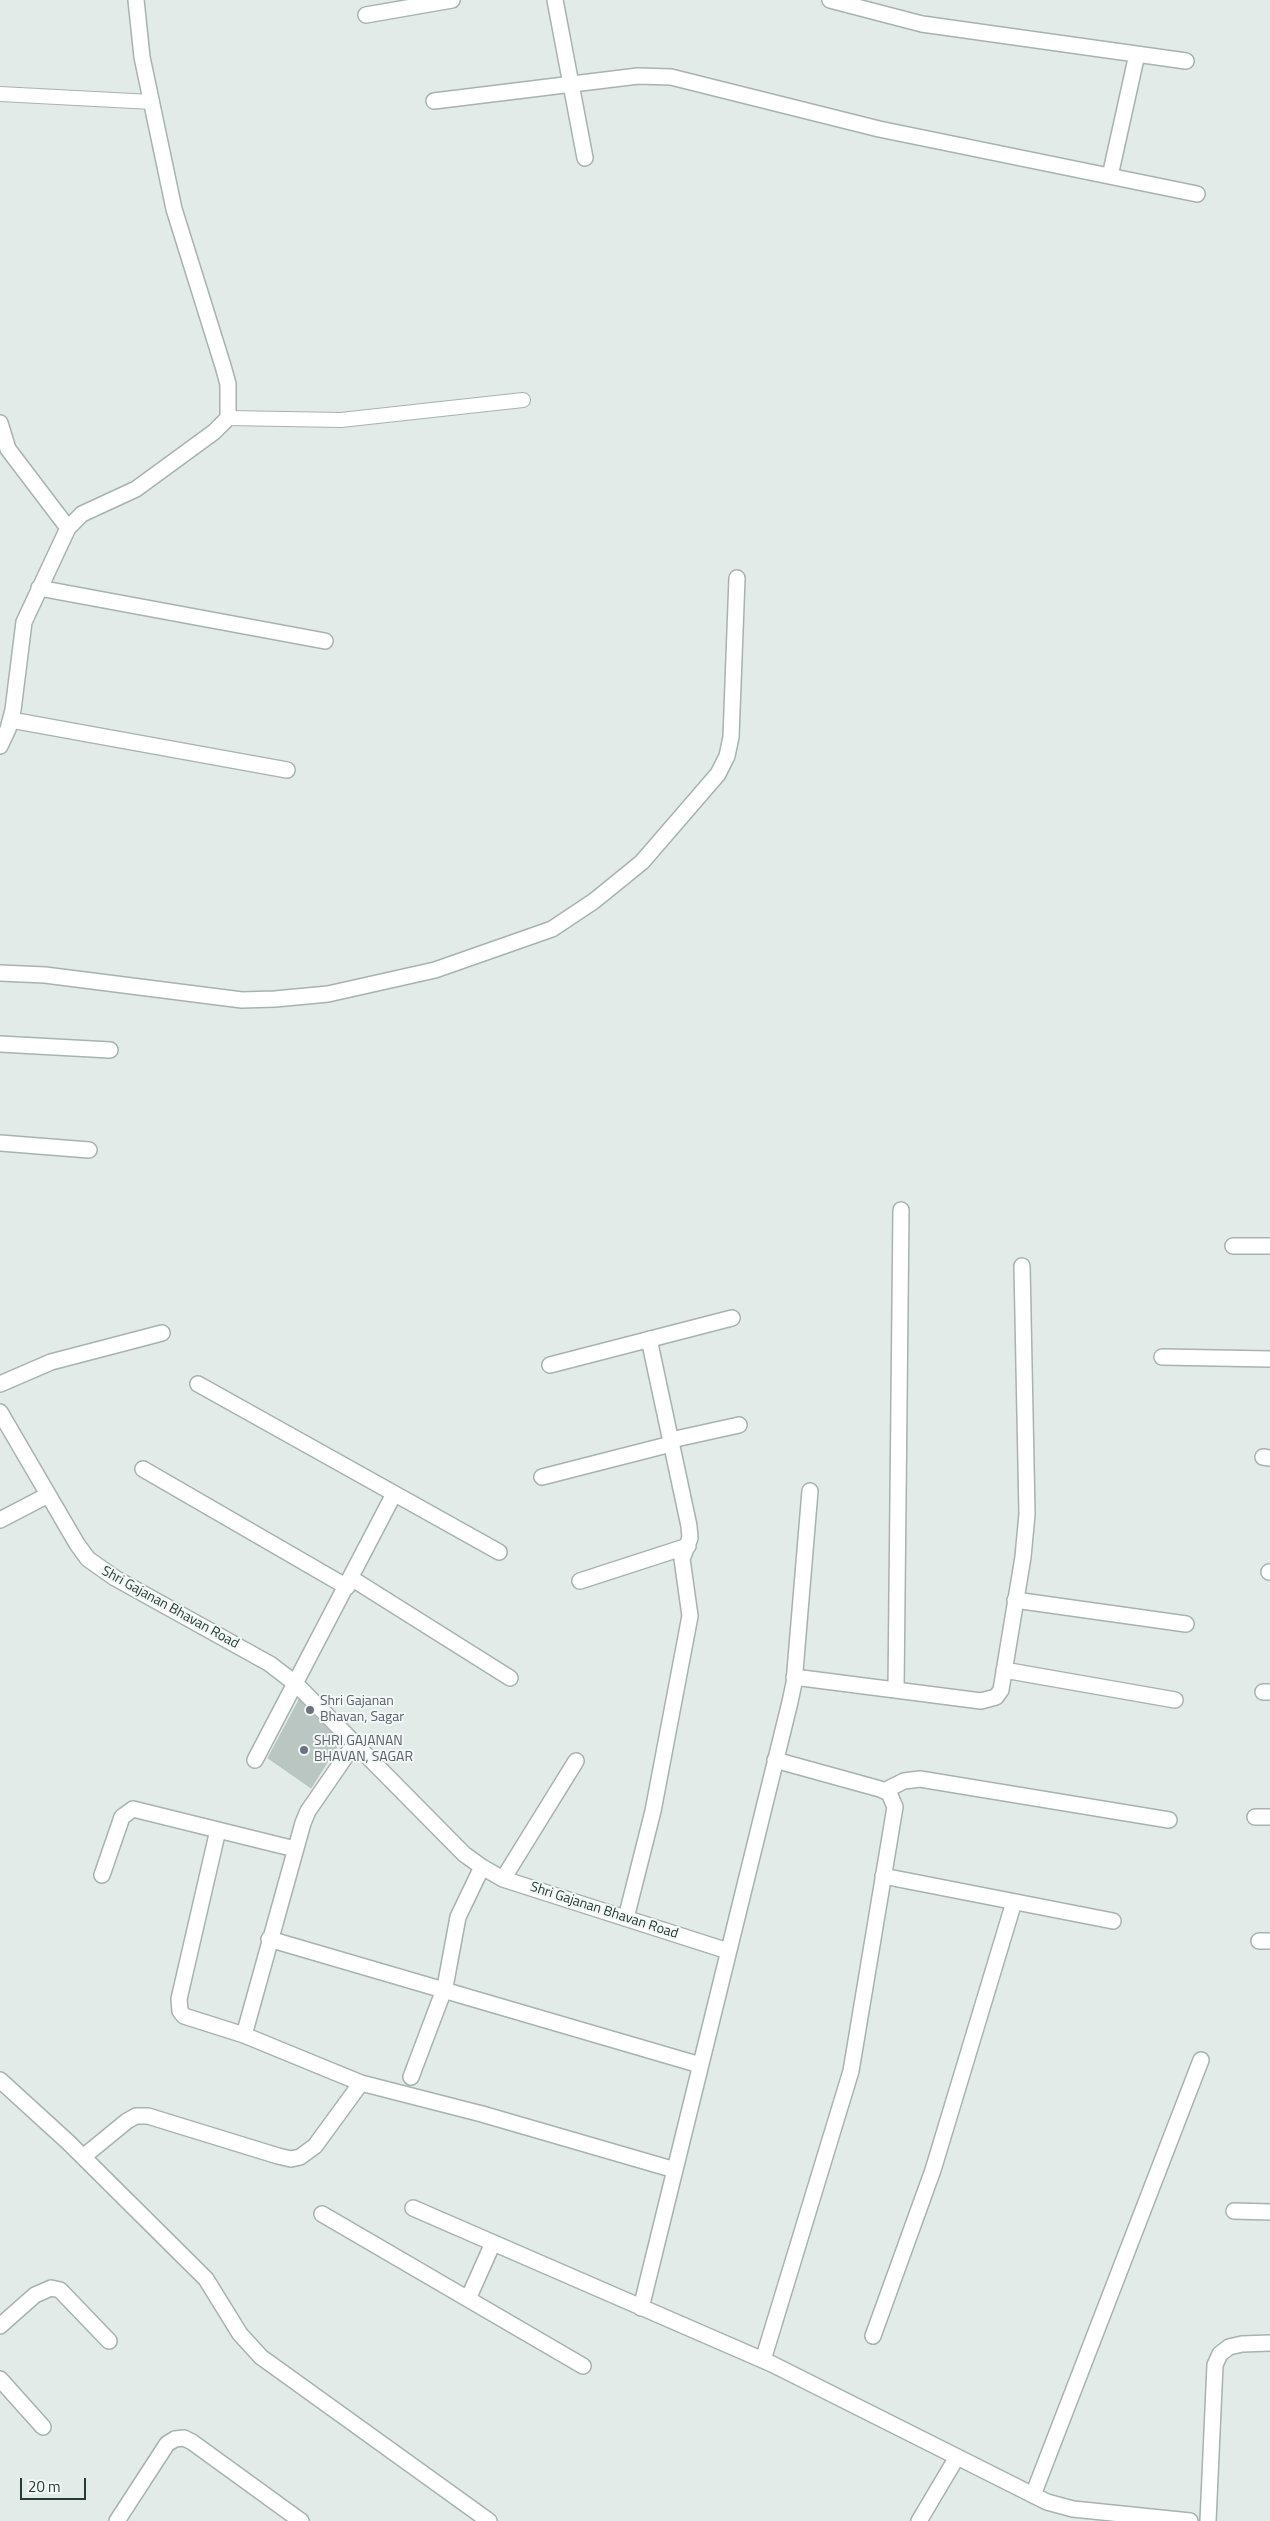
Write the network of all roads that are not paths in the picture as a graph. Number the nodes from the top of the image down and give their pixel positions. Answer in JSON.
{"nodes":[{"id":1,"x":136,"y":0,"type":"edge"},
{"id":2,"x":452,"y":0,"type":"edge"},
{"id":3,"x":555,"y":0,"type":"edge"},
{"id":4,"x":830,"y":0,"type":"edge"},
{"id":5,"x":366,"y":16,"type":"dead end"},
{"id":6,"x":1136,"y":54,"type":"junction"},
{"id":7,"x":1186,"y":61,"type":"dead end"},
{"id":8,"x":571,"y":84,"type":"junction"},
{"id":9,"x":0,"y":94,"type":"edge"},
{"id":10,"x":434,"y":101,"type":"dead end"},
{"id":11,"x":152,"y":102,"type":"junction"},
{"id":12,"x":585,"y":158,"type":"dead end"},
{"id":13,"x":1110,"y":176,"type":"junction"},
{"id":14,"x":1197,"y":194,"type":"dead end"},
{"id":15,"x":523,"y":400,"type":"dead end"},
{"id":16,"x":228,"y":418,"type":"junction"},
{"id":17,"x":0,"y":423,"type":"edge"},
{"id":18,"x":68,"y":528,"type":"junction"},
{"id":19,"x":737,"y":578,"type":"dead end"},
{"id":20,"x":39,"y":588,"type":"junction"},
{"id":21,"x":325,"y":641,"type":"dead end"},
{"id":22,"x":11,"y":720,"type":"junction"},
{"id":23,"x":0,"y":746,"type":"edge"},
{"id":24,"x":287,"y":770,"type":"dead end"},
{"id":25,"x":0,"y":973,"type":"edge"},
{"id":26,"x":0,"y":1044,"type":"edge"},
{"id":27,"x":110,"y":1050,"type":"dead end"},
{"id":28,"x":0,"y":1143,"type":"edge"},
{"id":29,"x":89,"y":1150,"type":"dead end"},
{"id":30,"x":901,"y":1210,"type":"dead end"},
{"id":31,"x":1233,"y":1246,"type":"dead end"},
{"id":32,"x":1270,"y":1246,"type":"edge"},
{"id":33,"x":1022,"y":1266,"type":"dead end"},
{"id":34,"x":732,"y":1318,"type":"dead end"},
{"id":35,"x":162,"y":1333,"type":"dead end"},
{"id":36,"x":649,"y":1339,"type":"junction"},
{"id":37,"x":1162,"y":1358,"type":"dead end"},
{"id":38,"x":1270,"y":1360,"type":"edge"},
{"id":39,"x":550,"y":1365,"type":"dead end"},
{"id":40,"x":0,"y":1384,"type":"edge"},
{"id":41,"x":198,"y":1384,"type":"dead end"},
{"id":42,"x":0,"y":1412,"type":"edge"},
{"id":43,"x":739,"y":1425,"type":"dead end"},
{"id":44,"x":671,"y":1442,"type":"junction"},
{"id":45,"x":143,"y":1470,"type":"dead end"},
{"id":46,"x":542,"y":1478,"type":"dead end"},
{"id":47,"x":810,"y":1491,"type":"dead end"},
{"id":48,"x":394,"y":1494,"type":"junction"},
{"id":49,"x":48,"y":1495,"type":"junction"},
{"id":50,"x":0,"y":1520,"type":"edge"},
{"id":51,"x":688,"y":1546,"type":"junction"},
{"id":52,"x":499,"y":1552,"type":"dead end"},
{"id":53,"x":580,"y":1581,"type":"dead end"},
{"id":54,"x":349,"y":1582,"type":"junction"},
{"id":55,"x":1016,"y":1600,"type":"junction"},
{"id":56,"x":1186,"y":1624,"type":"dead end"},
{"id":57,"x":1004,"y":1670,"type":"junction"},
{"id":58,"x":794,"y":1677,"type":"junction"},
{"id":59,"x":510,"y":1678,"type":"dead end"},
{"id":60,"x":296,"y":1684,"type":"junction"},
{"id":61,"x":896,"y":1690,"type":"junction"},
{"id":62,"x":1175,"y":1700,"type":"dead end"},
{"id":63,"x":355,"y":1743,"type":"junction"},
{"id":64,"x":254,"y":1760,"type":"dead end"},
{"id":65,"x":775,"y":1760,"type":"junction"},
{"id":66,"x":576,"y":1761,"type":"dead end"},
{"id":67,"x":884,"y":1791,"type":"junction"},
{"id":68,"x":1170,"y":1820,"type":"dead end"},
{"id":69,"x":218,"y":1830,"type":"junction"},
{"id":70,"x":295,"y":1849,"type":"junction"},
{"id":71,"x":482,"y":1867,"type":"junction"},
{"id":72,"x":102,"y":1875,"type":"dead end"},
{"id":73,"x":883,"y":1876,"type":"junction"},
{"id":74,"x":503,"y":1879,"type":"junction"},
{"id":75,"x":1014,"y":1902,"type":"junction"},
{"id":76,"x":626,"y":1918,"type":"junction"},
{"id":77,"x":1113,"y":1921,"type":"dead end"},
{"id":78,"x":269,"y":1939,"type":"junction"},
{"id":79,"x":728,"y":1951,"type":"junction"},
{"id":80,"x":443,"y":1990,"type":"junction"},
{"id":81,"x":244,"y":2035,"type":"junction"},
{"id":82,"x":1201,"y":2060,"type":"dead end"},
{"id":83,"x":700,"y":2066,"type":"junction"},
{"id":84,"x":411,"y":2077,"type":"dead end"},
{"id":85,"x":0,"y":2080,"type":"edge"},
{"id":86,"x":361,"y":2083,"type":"junction"},
{"id":87,"x":83,"y":2157,"type":"junction"},
{"id":88,"x":674,"y":2170,"type":"junction"},
{"id":89,"x":413,"y":2208,"type":"dead end"},
{"id":90,"x":1234,"y":2211,"type":"dead end"},
{"id":91,"x":1270,"y":2212,"type":"edge"},
{"id":92,"x":322,"y":2214,"type":"dead end"},
{"id":93,"x":493,"y":2243,"type":"junction"},
{"id":94,"x":468,"y":2299,"type":"junction"},
{"id":95,"x":640,"y":2308,"type":"junction"},
{"id":96,"x":0,"y":2326,"type":"edge"},
{"id":97,"x":873,"y":2336,"type":"dead end"},
{"id":98,"x":109,"y":2341,"type":"dead end"},
{"id":99,"x":1270,"y":2343,"type":"edge"},
{"id":100,"x":764,"y":2360,"type":"junction"},
{"id":101,"x":583,"y":2366,"type":"dead end"},
{"id":102,"x":0,"y":2379,"type":"edge"},
{"id":103,"x":43,"y":2427,"type":"dead end"},
{"id":104,"x":957,"y":2457,"type":"junction"},
{"id":105,"x":1033,"y":2495,"type":"junction"},
{"id":106,"x":117,"y":2521,"type":"edge"},
{"id":107,"x":301,"y":2521,"type":"edge"},
{"id":108,"x":489,"y":2521,"type":"edge"},
{"id":109,"x":919,"y":2521,"type":"edge"},
{"id":110,"x":1190,"y":2521,"type":"edge"},
{"id":111,"x":1208,"y":2521,"type":"edge"}],
"edges":[{"from":1,"to":11,"type":"street"},
{"from":2,"to":5,"type":"street"},
{"from":3,"to":8,"type":"street"},
{"from":4,"to":6,"type":"street"},
{"from":6,"to":7,"type":"street"},
{"from":6,"to":13,"type":"street"},
{"from":8,"to":10,"type":"street"},
{"from":8,"to":12,"type":"street"},
{"from":8,"to":13,"type":"street"},
{"from":9,"to":11,"type":"lane"},
{"from":11,"to":16,"type":"street"},
{"from":13,"to":14,"type":"street"},
{"from":15,"to":16,"type":"lane"},
{"from":16,"to":18,"type":"street"},
{"from":17,"to":18,"type":"street"},
{"from":18,"to":20,"type":"street"},
{"from":19,"to":25,"type":"street"},
{"from":20,"to":21,"type":"street"},
{"from":20,"to":22,"type":"street"},
{"from":22,"to":23,"type":"street"},
{"from":22,"to":24,"type":"street"},
{"from":26,"to":27,"type":"street"},
{"from":28,"to":29,"type":"street"},
{"from":30,"to":61,"type":"street"},
{"from":31,"to":32,"type":"street"},
{"from":33,"to":55,"type":"street"},
{"from":34,"to":36,"type":"street"},
{"from":35,"to":40,"type":"street"},
{"from":36,"to":39,"type":"street"},
{"from":36,"to":44,"type":"street"},
{"from":37,"to":38,"type":"street"},
{"from":41,"to":48,"type":"street"},
{"from":42,"to":49,"type":"street","name":"Shri Gajanan Bhavan Road"},
{"from":43,"to":44,"type":"street"},
{"from":44,"to":46,"type":"street"},
{"from":44,"to":51,"type":"street"},
{"from":45,"to":54,"type":"street"},
{"from":47,"to":58,"type":"street"},
{"from":48,"to":52,"type":"street"},
{"from":48,"to":54,"type":"street"},
{"from":49,"to":50,"type":"street"},
{"from":49,"to":60,"type":"street","name":"Shri Gajanan Bhavan Road"},
{"from":51,"to":53,"type":"street"},
{"from":51,"to":76,"type":"street"},
{"from":54,"to":59,"type":"street"},
{"from":54,"to":60,"type":"street"},
{"from":55,"to":56,"type":"street"},
{"from":55,"to":57,"type":"street"},
{"from":57,"to":61,"type":"street"},
{"from":57,"to":62,"type":"street"},
{"from":58,"to":61,"type":"street"},
{"from":58,"to":65,"type":"street"},
{"from":60,"to":63,"type":"street","name":"Shri Gajanan Bhavan Road"},
{"from":60,"to":64,"type":"street"},
{"from":63,"to":70,"type":"street"},
{"from":63,"to":71,"type":"street","name":"Shri Gajanan Bhavan Road"},
{"from":65,"to":67,"type":"street"},
{"from":65,"to":79,"type":"street"},
{"from":66,"to":74,"type":"street"},
{"from":67,"to":68,"type":"street"},
{"from":67,"to":73,"type":"street"},
{"from":69,"to":70,"type":"street"},
{"from":69,"to":72,"type":"street"},
{"from":69,"to":81,"type":"street"},
{"from":70,"to":78,"type":"street"},
{"from":71,"to":74,"type":"street","name":"Shri Gajanan Bhavan Road"},
{"from":71,"to":80,"type":"street"},
{"from":73,"to":75,"type":"street"},
{"from":73,"to":100,"type":"street"},
{"from":74,"to":76,"type":"street","name":"Shri Gajanan Bhavan Road"},
{"from":75,"to":77,"type":"street"},
{"from":75,"to":97,"type":"street"},
{"from":76,"to":79,"type":"street","name":"Shri Gajanan Bhavan Road"},
{"from":78,"to":80,"type":"street"},
{"from":78,"to":81,"type":"street"},
{"from":79,"to":83,"type":"street"},
{"from":80,"to":83,"type":"street"},
{"from":80,"to":84,"type":"street"},
{"from":81,"to":86,"type":"street"},
{"from":82,"to":105,"type":"street"},
{"from":83,"to":88,"type":"street"},
{"from":85,"to":87,"type":"street"},
{"from":86,"to":87,"type":"street"},
{"from":86,"to":88,"type":"street"},
{"from":87,"to":108,"type":"street"},
{"from":88,"to":95,"type":"street"},
{"from":89,"to":93,"type":"street"},
{"from":90,"to":91,"type":"street"},
{"from":92,"to":94,"type":"street"},
{"from":93,"to":94,"type":"street"},
{"from":93,"to":95,"type":"street"},
{"from":94,"to":101,"type":"street"},
{"from":95,"to":100,"type":"street"},
{"from":96,"to":98,"type":"street"},
{"from":99,"to":111,"type":"street"},
{"from":100,"to":104,"type":"street"},
{"from":102,"to":103,"type":"street"},
{"from":104,"to":105,"type":"street"},
{"from":104,"to":109,"type":"street"},
{"from":105,"to":110,"type":"street"},
{"from":106,"to":107,"type":"street"}]}
